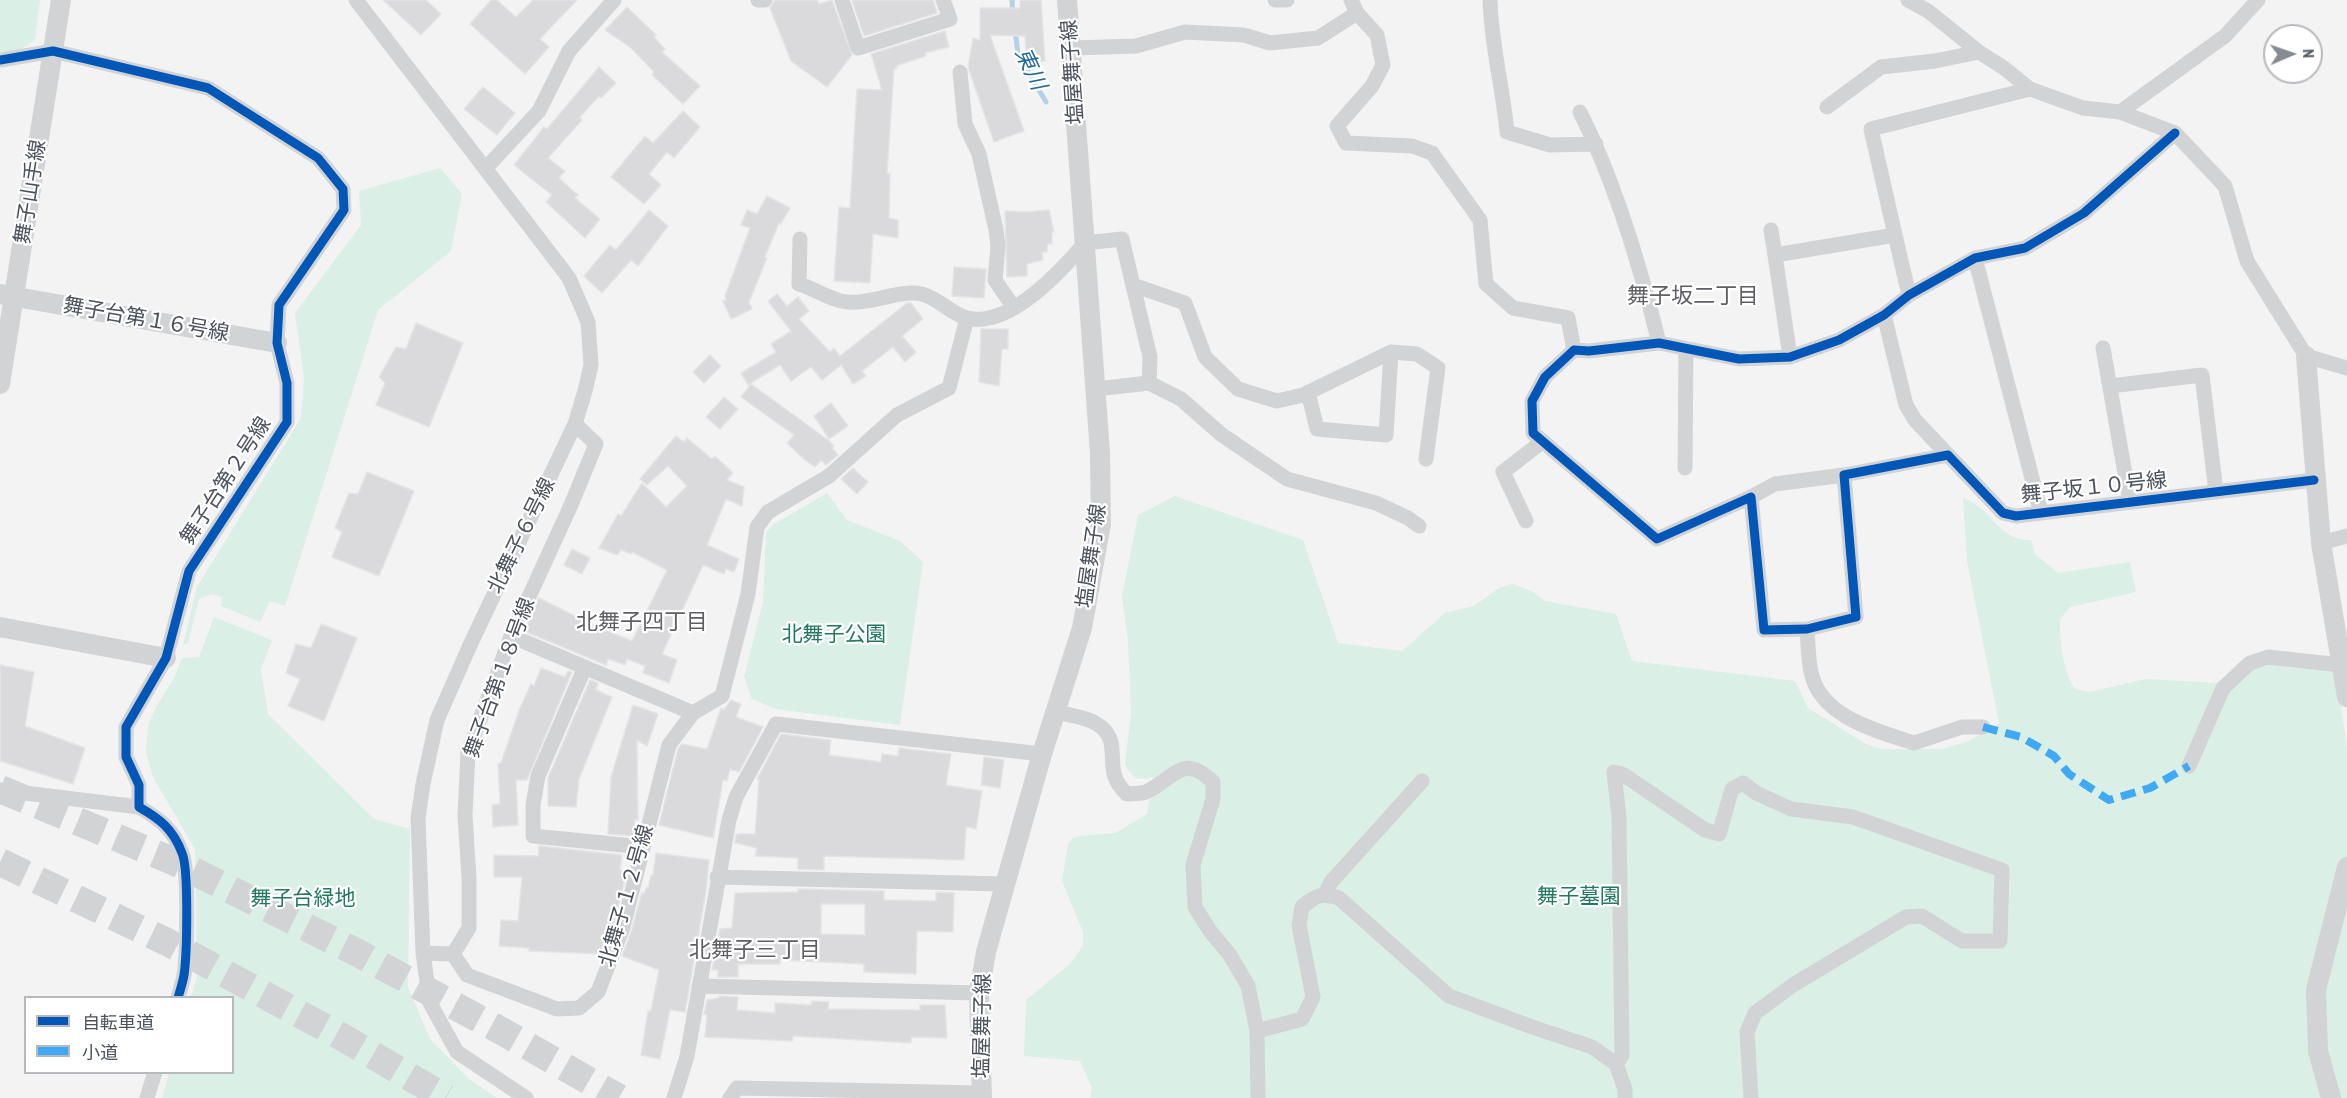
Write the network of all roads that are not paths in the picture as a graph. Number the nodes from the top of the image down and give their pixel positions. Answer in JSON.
{"nodes":[{"id":1,"x":61,"y":0,"type":"edge"},
{"id":2,"x":356,"y":0,"type":"edge"},
{"id":3,"x":614,"y":0,"type":"edge"},
{"id":4,"x":758,"y":0,"type":"edge"},
{"id":5,"x":765,"y":0,"type":"edge"},
{"id":6,"x":842,"y":0,"type":"edge"},
{"id":7,"x":943,"y":0,"type":"edge"},
{"id":8,"x":1067,"y":0,"type":"edge"},
{"id":9,"x":1275,"y":0,"type":"edge"},
{"id":10,"x":1287,"y":0,"type":"edge"},
{"id":11,"x":1490,"y":0,"type":"edge"},
{"id":12,"x":1908,"y":0,"type":"edge"},
{"id":13,"x":2258,"y":0,"type":"edge"},
{"id":14,"x":1354,"y":7,"type":"edge"},
{"id":15,"x":1072,"y":48,"type":"junction"},
{"id":16,"x":53,"y":51,"type":"junction"},
{"id":17,"x":1979,"y":52,"type":"junction"},
{"id":18,"x":0,"y":60,"type":"edge"},
{"id":19,"x":960,"y":72,"type":"dead end"},
{"id":20,"x":2030,"y":89,"type":"junction"},
{"id":21,"x":1827,"y":107,"type":"dead end"},
{"id":22,"x":1580,"y":112,"type":"dead end"},
{"id":23,"x":2120,"y":112,"type":"junction"},
{"id":24,"x":2175,"y":134,"type":"junction"},
{"id":25,"x":1596,"y":144,"type":"junction"},
{"id":26,"x":486,"y":168,"type":"junction"},
{"id":27,"x":1771,"y":230,"type":"dead end"},
{"id":28,"x":1895,"y":235,"type":"junction"},
{"id":29,"x":800,"y":239,"type":"dead end"},
{"id":30,"x":1085,"y":243,"type":"junction"},
{"id":31,"x":1775,"y":255,"type":"junction"},
{"id":32,"x":1975,"y":258,"type":"junction"},
{"id":33,"x":1133,"y":285,"type":"junction"},
{"id":34,"x":7,"y":295,"type":"edge"},
{"id":35,"x":1909,"y":295,"type":"junction"},
{"id":36,"x":1014,"y":308,"type":"junction"},
{"id":37,"x":1884,"y":315,"type":"junction"},
{"id":38,"x":967,"y":318,"type":"junction"},
{"id":39,"x":277,"y":343,"type":"junction"},
{"id":40,"x":1659,"y":343,"type":"junction"},
{"id":41,"x":2103,"y":348,"type":"dead end"},
{"id":42,"x":1574,"y":350,"type":"junction"},
{"id":43,"x":1686,"y":350,"type":"junction"},
{"id":44,"x":1391,"y":352,"type":"junction"},
{"id":45,"x":2306,"y":356,"type":"junction"},
{"id":46,"x":1790,"y":357,"type":"junction"},
{"id":47,"x":2347,"y":368,"type":"edge"},
{"id":48,"x":1149,"y":383,"type":"junction"},
{"id":49,"x":0,"y":384,"type":"edge"},
{"id":50,"x":2110,"y":386,"type":"junction"},
{"id":51,"x":1096,"y":389,"type":"junction"},
{"id":52,"x":1308,"y":392,"type":"junction"},
{"id":53,"x":575,"y":424,"type":"junction"},
{"id":54,"x":1543,"y":441,"type":"junction"},
{"id":55,"x":1948,"y":455,"type":"junction"},
{"id":56,"x":1426,"y":459,"type":"dead end"},
{"id":57,"x":1685,"y":468,"type":"dead end"},
{"id":58,"x":1844,"y":475,"type":"junction"},
{"id":59,"x":2314,"y":480,"type":"junction"},
{"id":60,"x":2217,"y":492,"type":"junction"},
{"id":61,"x":1751,"y":497,"type":"junction"},
{"id":62,"x":2130,"y":502,"type":"junction"},
{"id":63,"x":2041,"y":513,"type":"junction"},
{"id":64,"x":1526,"y":521,"type":"dead end"},
{"id":65,"x":1419,"y":526,"type":"dead end"},
{"id":66,"x":2347,"y":536,"type":"edge"},
{"id":67,"x":2320,"y":543,"type":"junction"},
{"id":68,"x":0,"y":627,"type":"edge"},
{"id":69,"x":1807,"y":629,"type":"junction"},
{"id":70,"x":511,"y":636,"type":"junction"},
{"id":71,"x":166,"y":658,"type":"junction"},
{"id":72,"x":2341,"y":665,"type":"junction"},
{"id":73,"x":585,"y":667,"type":"junction"},
{"id":74,"x":2347,"y":697,"type":"edge"},
{"id":75,"x":1056,"y":712,"type":"junction"},
{"id":76,"x":693,"y":713,"type":"junction"},
{"id":77,"x":1983,"y":727,"type":"dead end"},
{"id":78,"x":1042,"y":754,"type":"junction"},
{"id":79,"x":2189,"y":766,"type":"dead end"},
{"id":80,"x":1422,"y":781,"type":"dead end"},
{"id":81,"x":0,"y":790,"type":"edge"},
{"id":82,"x":139,"y":807,"type":"junction"},
{"id":83,"x":643,"y":847,"type":"junction"},
{"id":84,"x":2347,"y":867,"type":"edge"},
{"id":85,"x":717,"y":877,"type":"junction"},
{"id":86,"x":1003,"y":884,"type":"junction"},
{"id":87,"x":1325,"y":894,"type":"junction"},
{"id":88,"x":423,"y":953,"type":"junction"},
{"id":89,"x":453,"y":954,"type":"junction"},
{"id":90,"x":699,"y":986,"type":"junction"},
{"id":91,"x":979,"y":993,"type":"junction"},
{"id":92,"x":179,"y":996,"type":"edge"},
{"id":93,"x":1257,"y":1031,"type":"junction"},
{"id":94,"x":1616,"y":1064,"type":"junction"},
{"id":95,"x":154,"y":1074,"type":"edge"},
{"id":96,"x":903,"y":1095,"type":"edge"},
{"id":97,"x":982,"y":1096,"type":"edge"},
{"id":98,"x":147,"y":1098,"type":"edge"},
{"id":99,"x":526,"y":1098,"type":"edge"},
{"id":100,"x":674,"y":1098,"type":"edge"},
{"id":101,"x":730,"y":1098,"type":"edge"},
{"id":102,"x":1257,"y":1098,"type":"edge"},
{"id":103,"x":1625,"y":1098,"type":"edge"},
{"id":104,"x":1751,"y":1098,"type":"edge"},
{"id":105,"x":2331,"y":1098,"type":"edge"}],
"edges":[{"from":1,"to":16,"type":"street","name":"舞子山手線"},
{"from":2,"to":26,"type":"street","name":"北舞子６号線"},
{"from":3,"to":26,"type":"street"},
{"from":4,"to":5,"type":"street"},
{"from":6,"to":7,"type":"street"},
{"from":8,"to":15,"type":"street","name":"塩屋舞子線"},
{"from":9,"to":10,"type":"street"},
{"from":11,"to":25,"type":"street"},
{"from":12,"to":17,"type":"street"},
{"from":13,"to":23,"type":"street"},
{"from":14,"to":15,"type":"street"},
{"from":14,"to":42,"type":"street"},
{"from":15,"to":30,"type":"street","name":"塩屋舞子線"},
{"from":16,"to":18,"type":"street"},
{"from":16,"to":34,"type":"street","name":"舞子山手線"},
{"from":16,"to":39,"type":"street","name":"舞子台第２号線"},
{"from":17,"to":20,"type":"street"},
{"from":17,"to":21,"type":"street"},
{"from":19,"to":36,"type":"street"},
{"from":20,"to":23,"type":"street"},
{"from":20,"to":28,"type":"street"},
{"from":22,"to":25,"type":"street"},
{"from":23,"to":24,"type":"street"},
{"from":24,"to":32,"type":"street"},
{"from":24,"to":45,"type":"street"},
{"from":25,"to":40,"type":"street"},
{"from":26,"to":53,"type":"street","name":"北舞子６号線"},
{"from":27,"to":31,"type":"street"},
{"from":28,"to":31,"type":"street"},
{"from":28,"to":35,"type":"street"},
{"from":29,"to":38,"type":"street"},
{"from":30,"to":33,"type":"street"},
{"from":30,"to":36,"type":"street"},
{"from":30,"to":51,"type":"street","name":"塩屋舞子線"},
{"from":31,"to":46,"type":"street"},
{"from":32,"to":35,"type":"street"},
{"from":32,"to":63,"type":"street","name":"舞子坂１０号線"},
{"from":33,"to":48,"type":"street"},
{"from":33,"to":52,"type":"street"},
{"from":34,"to":39,"type":"street","name":"舞子台第１６号線"},
{"from":34,"to":49,"type":"street","name":"舞子山手線"},
{"from":35,"to":37,"type":"street"},
{"from":36,"to":38,"type":"street"},
{"from":37,"to":46,"type":"street"},
{"from":37,"to":55,"type":"street","name":"舞子坂１０号線"},
{"from":38,"to":76,"type":"street"},
{"from":39,"to":71,"type":"street","name":"舞子台第２号線"},
{"from":40,"to":42,"type":"street"},
{"from":40,"to":43,"type":"street"},
{"from":41,"to":50,"type":"street"},
{"from":42,"to":54,"type":"street"},
{"from":43,"to":46,"type":"street"},
{"from":43,"to":57,"type":"street"},
{"from":44,"to":52,"type":"street"},
{"from":44,"to":52,"type":"street"},
{"from":44,"to":56,"type":"street"},
{"from":45,"to":47,"type":"street"},
{"from":45,"to":59,"type":"street"},
{"from":48,"to":51,"type":"street"},
{"from":48,"to":65,"type":"street"},
{"from":50,"to":60,"type":"street"},
{"from":50,"to":62,"type":"street"},
{"from":51,"to":75,"type":"street","name":"塩屋舞子線"},
{"from":53,"to":70,"type":"street","name":"舞子台第１８号線"},
{"from":53,"to":88,"type":"street","name":"北舞子６号線"},
{"from":54,"to":61,"type":"street"},
{"from":54,"to":64,"type":"street"},
{"from":55,"to":58,"type":"street"},
{"from":55,"to":63,"type":"street","name":"舞子坂１０号線"},
{"from":58,"to":61,"type":"street"},
{"from":58,"to":69,"type":"street"},
{"from":59,"to":60,"type":"street","name":"舞子坂１０号線"},
{"from":59,"to":67,"type":"street"},
{"from":60,"to":62,"type":"street","name":"舞子坂１０号線"},
{"from":61,"to":69,"type":"street"},
{"from":62,"to":63,"type":"street","name":"舞子坂１０号線"},
{"from":66,"to":67,"type":"street"},
{"from":67,"to":72,"type":"street"},
{"from":68,"to":71,"type":"street"},
{"from":69,"to":77,"type":"street"},
{"from":70,"to":73,"type":"street"},
{"from":70,"to":89,"type":"street","name":"舞子台第１８号線"},
{"from":71,"to":82,"type":"street","name":"舞子台第２号線"},
{"from":72,"to":74,"type":"street"},
{"from":72,"to":79,"type":"street"},
{"from":73,"to":76,"type":"street"},
{"from":73,"to":83,"type":"street"},
{"from":75,"to":78,"type":"street","name":"塩屋舞子線"},
{"from":75,"to":93,"type":"street"},
{"from":76,"to":83,"type":"street","name":"北舞子１２号線"},
{"from":78,"to":85,"type":"street"},
{"from":78,"to":86,"type":"street","name":"塩屋舞子線"},
{"from":80,"to":87,"type":"street"},
{"from":81,"to":82,"type":"street"},
{"from":82,"to":92,"type":"street"},
{"from":83,"to":89,"type":"street","name":"北舞子１２号線"},
{"from":84,"to":105,"type":"street"},
{"from":85,"to":86,"type":"street"},
{"from":85,"to":90,"type":"street"},
{"from":86,"to":91,"type":"street","name":"塩屋舞子線"},
{"from":87,"to":93,"type":"street"},
{"from":87,"to":94,"type":"street"},
{"from":88,"to":89,"type":"street"},
{"from":88,"to":99,"type":"street","name":"北舞子６号線"},
{"from":90,"to":91,"type":"street"},
{"from":90,"to":100,"type":"street"},
{"from":91,"to":97,"type":"street","name":"塩屋舞子線"},
{"from":93,"to":102,"type":"street"},
{"from":94,"to":103,"type":"street"},
{"from":94,"to":104,"type":"street"},
{"from":95,"to":98,"type":"street"},
{"from":96,"to":97,"type":"street"},
{"from":96,"to":101,"type":"street"}]}
